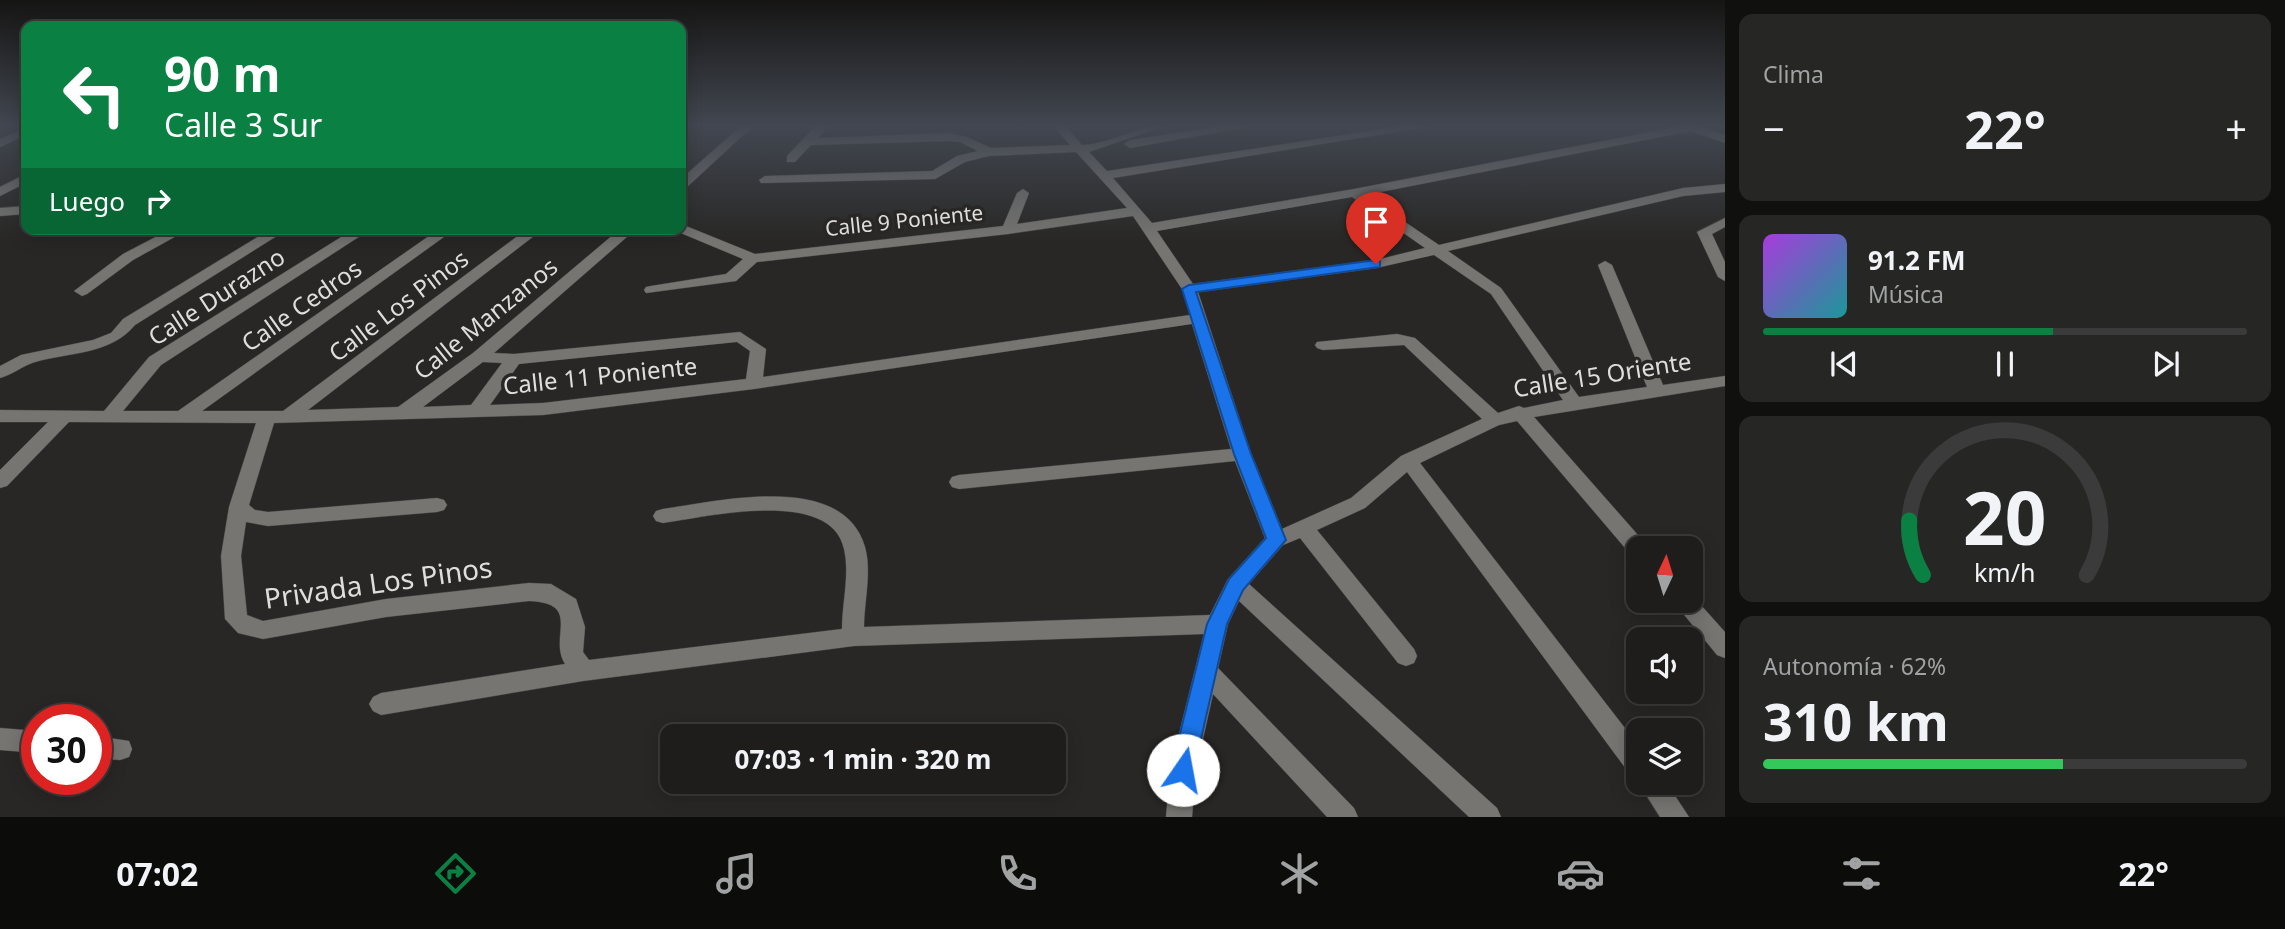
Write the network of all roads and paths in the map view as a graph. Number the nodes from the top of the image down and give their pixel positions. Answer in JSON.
{"nodes":[{"id":1,"x":704,"y":165,"type":"edge"},
{"id":2,"x":951,"y":165,"type":"edge"},
{"id":3,"x":1099,"y":165,"type":"edge"},
{"id":4,"x":1171,"y":165,"type":"edge"},
{"id":5,"x":1499,"y":165,"type":"edge"},
{"id":6,"x":1106,"y":175,"type":"junction"},
{"id":7,"x":765,"y":180,"type":"dead end"},
{"id":8,"x":21,"y":181,"type":"edge"},
{"id":9,"x":686,"y":181,"type":"edge"},
{"id":10,"x":1725,"y":188,"type":"edge"},
{"id":11,"x":0,"y":192,"type":"edge"},
{"id":12,"x":1023,"y":193,"type":"dead end"},
{"id":13,"x":1354,"y":193,"type":"junction"},
{"id":14,"x":0,"y":200,"type":"edge"},
{"id":15,"x":21,"y":202,"type":"edge"},
{"id":16,"x":21,"y":210,"type":"edge"},
{"id":17,"x":1137,"y":211,"type":"junction"},
{"id":18,"x":0,"y":212,"type":"edge"},
{"id":19,"x":1725,"y":222,"type":"edge"},
{"id":20,"x":1149,"y":228,"type":"junction"},
{"id":21,"x":686,"y":230,"type":"edge"},
{"id":22,"x":1008,"y":230,"type":"junction"},
{"id":23,"x":170,"y":235,"type":"edge"},
{"id":24,"x":271,"y":235,"type":"edge"},
{"id":25,"x":354,"y":235,"type":"edge"},
{"id":26,"x":439,"y":235,"type":"edge"},
{"id":27,"x":528,"y":235,"type":"edge"},
{"id":28,"x":622,"y":235,"type":"edge"},
{"id":29,"x":1434,"y":249,"type":"junction"},
{"id":30,"x":753,"y":258,"type":"junction"},
{"id":31,"x":1605,"y":265,"type":"dead end"},
{"id":32,"x":1725,"y":277,"type":"edge"},
{"id":33,"x":1189,"y":289,"type":"junction"},
{"id":34,"x":650,"y":290,"type":"dead end"},
{"id":35,"x":82,"y":291,"type":"dead end"},
{"id":36,"x":1199,"y":318,"type":"junction"},
{"id":37,"x":1323,"y":345,"type":"dead end"},
{"id":38,"x":479,"y":357,"type":"junction"},
{"id":39,"x":514,"y":359,"type":"junction"},
{"id":40,"x":0,"y":373,"type":"edge"},
{"id":41,"x":1725,"y":381,"type":"edge"},
{"id":42,"x":754,"y":384,"type":"junction"},
{"id":43,"x":1658,"y":393,"type":"junction"},
{"id":44,"x":1574,"y":403,"type":"junction"},
{"id":45,"x":476,"y":411,"type":"junction"},
{"id":46,"x":1519,"y":412,"type":"junction"},
{"id":47,"x":401,"y":414,"type":"junction"},
{"id":48,"x":0,"y":416,"type":"edge"},
{"id":49,"x":65,"y":416,"type":"junction"},
{"id":50,"x":288,"y":416,"type":"junction"},
{"id":51,"x":267,"y":417,"type":"junction"},
{"id":52,"x":107,"y":418,"type":"junction"},
{"id":53,"x":180,"y":418,"type":"junction"},
{"id":54,"x":1494,"y":420,"type":"junction"},
{"id":55,"x":1242,"y":454,"type":"junction"},
{"id":56,"x":1408,"y":461,"type":"junction"},
{"id":57,"x":0,"y":481,"type":"edge"},
{"id":58,"x":959,"y":482,"type":"dead end"},
{"id":59,"x":437,"y":505,"type":"dead end"},
{"id":60,"x":239,"y":507,"type":"junction"},
{"id":61,"x":663,"y":516,"type":"dead end"},
{"id":62,"x":1304,"y":529,"type":"junction"},
{"id":63,"x":1627,"y":536,"type":"edge"},
{"id":64,"x":1276,"y":540,"type":"junction"},
{"id":65,"x":1236,"y":585,"type":"junction"},
{"id":66,"x":1694,"y":613,"type":"edge"},
{"id":67,"x":1217,"y":624,"type":"junction"},
{"id":68,"x":854,"y":637,"type":"junction"},
{"id":69,"x":1725,"y":648,"type":"edge"},
{"id":70,"x":1406,"y":656,"type":"dead end"},
{"id":71,"x":1205,"y":670,"type":"junction"},
{"id":72,"x":583,"y":671,"type":"junction"},
{"id":73,"x":381,"y":704,"type":"dead end"},
{"id":74,"x":0,"y":740,"type":"edge"},
{"id":75,"x":21,"y":741,"type":"edge"},
{"id":76,"x":1626,"y":749,"type":"edge"},
{"id":77,"x":1660,"y":795,"type":"edge"},
{"id":78,"x":1179,"y":817,"type":"edge"},
{"id":79,"x":1345,"y":817,"type":"edge"},
{"id":80,"x":1488,"y":817,"type":"edge"},
{"id":81,"x":1676,"y":817,"type":"edge"}],
"edges":[{"from":1,"to":9,"type":"street"},
{"from":2,"to":7,"type":"street"},
{"from":3,"to":6,"type":"street"},
{"from":4,"to":6,"type":"street"},
{"from":5,"to":13,"type":"street"},
{"from":6,"to":17,"type":"street"},
{"from":8,"to":11,"type":"street"},
{"from":10,"to":29,"type":"street"},
{"from":12,"to":22,"type":"street"},
{"from":13,"to":20,"type":"street"},
{"from":13,"to":29,"type":"street"},
{"from":14,"to":15,"type":"street"},
{"from":16,"to":18,"type":"street"},
{"from":17,"to":20,"type":"street"},
{"from":17,"to":22,"type":"street","name":"Calle 9 Poniente"},
{"from":19,"to":32,"type":"street"},
{"from":20,"to":33,"type":"street"},
{"from":21,"to":30,"type":"street","name":"Calle 9 Poniente"},
{"from":22,"to":30,"type":"street","name":"Calle 9 Poniente"},
{"from":23,"to":35,"type":"street"},
{"from":24,"to":40,"type":"street"},
{"from":25,"to":52,"type":"street","name":"Calle Durazno"},
{"from":26,"to":53,"type":"street","name":"Calle Cedros"},
{"from":27,"to":50,"type":"street","name":"Calle Los Pinos"},
{"from":28,"to":38,"type":"street","name":"Calle Manzanos"},
{"from":29,"to":33,"type":"street"},
{"from":29,"to":44,"type":"street"},
{"from":30,"to":34,"type":"street"},
{"from":31,"to":43,"type":"street"},
{"from":33,"to":36,"type":"street"},
{"from":36,"to":42,"type":"street","name":"Calle 11 Poniente"},
{"from":36,"to":55,"type":"street"},
{"from":37,"to":54,"type":"street"},
{"from":38,"to":39,"type":"street"},
{"from":38,"to":47,"type":"street","name":"Calle Manzanos"},
{"from":39,"to":42,"type":"street"},
{"from":39,"to":45,"type":"street"},
{"from":41,"to":43,"type":"street","name":"Calle 15 Oriente"},
{"from":42,"to":45,"type":"street","name":"Calle 11 Poniente"},
{"from":43,"to":44,"type":"street","name":"Calle 15 Oriente"},
{"from":44,"to":46,"type":"street","name":"Calle 15 Oriente"},
{"from":45,"to":47,"type":"street","name":"Calle 11 Poniente"},
{"from":46,"to":54,"type":"street","name":"Calle 15 Oriente"},
{"from":46,"to":63,"type":"street"},
{"from":47,"to":50,"type":"street","name":"Calle 11 Poniente"},
{"from":48,"to":49,"type":"street","name":"Calle 11 Poniente"},
{"from":49,"to":52,"type":"street","name":"Calle 11 Poniente"},
{"from":49,"to":57,"type":"street"},
{"from":50,"to":51,"type":"street","name":"Calle 11 Poniente"},
{"from":51,"to":53,"type":"street","name":"Calle 11 Poniente"},
{"from":51,"to":60,"type":"street","name":"Privada Los Pinos"},
{"from":52,"to":53,"type":"street","name":"Calle 11 Poniente"},
{"from":54,"to":56,"type":"street","name":"Calle 15 Oriente"},
{"from":55,"to":58,"type":"street"},
{"from":55,"to":64,"type":"street"},
{"from":56,"to":62,"type":"street","name":"Calle 15 Oriente"},
{"from":56,"to":76,"type":"street"},
{"from":59,"to":60,"type":"street"},
{"from":60,"to":72,"type":"street","name":"Privada Los Pinos"},
{"from":61,"to":68,"type":"street"},
{"from":62,"to":64,"type":"street","name":"Calle 15 Oriente"},
{"from":62,"to":70,"type":"street"},
{"from":64,"to":65,"type":"street","name":"Calle 15 Oriente"},
{"from":65,"to":67,"type":"street","name":"Calle 15 Oriente"},
{"from":65,"to":80,"type":"street"},
{"from":66,"to":69,"type":"street"},
{"from":67,"to":68,"type":"street"},
{"from":67,"to":71,"type":"street","name":"Calle 15 Oriente"},
{"from":68,"to":72,"type":"street"},
{"from":71,"to":78,"type":"street","name":"Calle 15 Oriente"},
{"from":71,"to":79,"type":"street"},
{"from":72,"to":73,"type":"street"},
{"from":74,"to":75,"type":"street"},
{"from":77,"to":81,"type":"street"}]}
